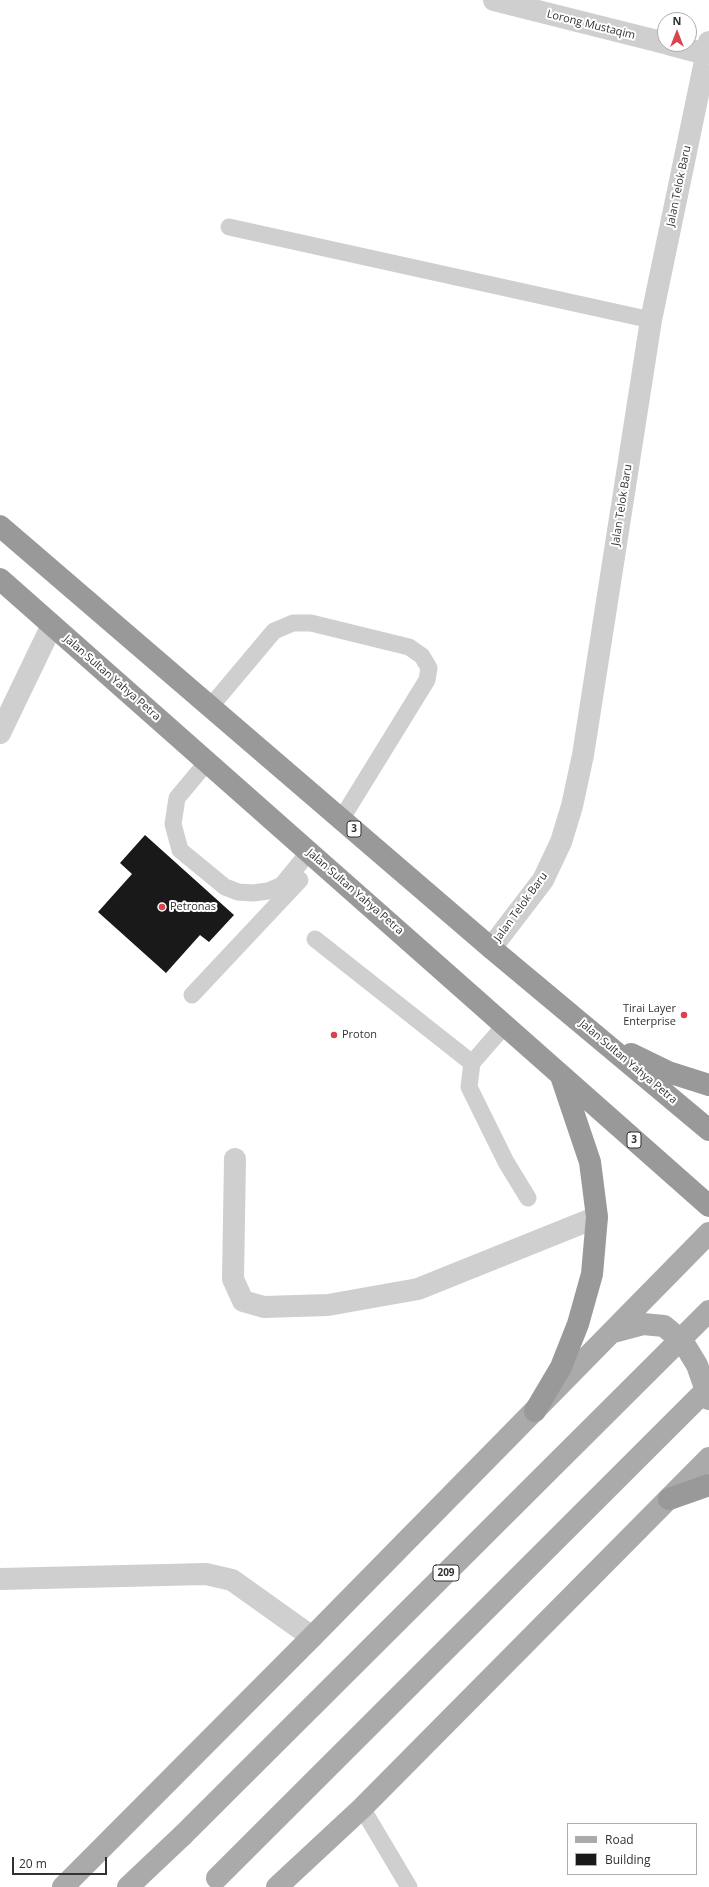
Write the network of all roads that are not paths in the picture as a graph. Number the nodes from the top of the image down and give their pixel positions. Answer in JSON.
{"nodes":[{"id":1,"x":494,"y":0,"type":"edge"},
{"id":2,"x":657,"y":42,"type":"edge"},
{"id":3,"x":697,"y":47,"type":"edge"},
{"id":4,"x":708,"y":48,"type":"edge"},
{"id":5,"x":229,"y":227,"type":"dead end"},
{"id":6,"x":651,"y":320,"type":"junction"},
{"id":7,"x":0,"y":526,"type":"edge"},
{"id":8,"x":0,"y":579,"type":"edge"},
{"id":9,"x":52,"y":625,"type":"junction"},
{"id":10,"x":211,"y":706,"type":"junction"},
{"id":11,"x":0,"y":732,"type":"edge"},
{"id":12,"x":207,"y":762,"type":"junction"},
{"id":13,"x":342,"y":818,"type":"junction"},
{"id":14,"x":314,"y":856,"type":"junction"},
{"id":15,"x":315,"y":939,"type":"dead end"},
{"id":16,"x":491,"y":948,"type":"junction"},
{"id":17,"x":192,"y":995,"type":"dead end"},
{"id":18,"x":504,"y":1024,"type":"junction"},
{"id":19,"x":601,"y":1040,"type":"junction"},
{"id":20,"x":472,"y":1063,"type":"junction"},
{"id":21,"x":560,"y":1073,"type":"junction"},
{"id":22,"x":709,"y":1085,"type":"edge"},
{"id":23,"x":709,"y":1130,"type":"edge"},
{"id":24,"x":235,"y":1159,"type":"dead end"},
{"id":25,"x":528,"y":1198,"type":"dead end"},
{"id":26,"x":709,"y":1206,"type":"edge"},
{"id":27,"x":597,"y":1217,"type":"junction"},
{"id":28,"x":709,"y":1233,"type":"edge"},
{"id":29,"x":709,"y":1312,"type":"edge"},
{"id":30,"x":612,"y":1332,"type":"junction"},
{"id":31,"x":709,"y":1387,"type":"edge"},
{"id":32,"x":709,"y":1399,"type":"edge"},
{"id":33,"x":534,"y":1411,"type":"junction"},
{"id":34,"x":709,"y":1458,"type":"edge"},
{"id":35,"x":709,"y":1485,"type":"edge"},
{"id":36,"x":669,"y":1500,"type":"junction"},
{"id":37,"x":0,"y":1579,"type":"edge"},
{"id":38,"x":312,"y":1637,"type":"junction"},
{"id":39,"x":362,"y":1808,"type":"junction"},
{"id":40,"x":212,"y":1882,"type":"edge"},
{"id":41,"x":63,"y":1887,"type":"edge"},
{"id":42,"x":128,"y":1887,"type":"edge"},
{"id":43,"x":277,"y":1887,"type":"edge"},
{"id":44,"x":409,"y":1887,"type":"edge"}],
"edges":[{"from":1,"to":2,"type":"street","name":"Lorong Mustaqim"},
{"from":3,"to":4,"type":"street","name":"Lorong Mustaqim"},
{"from":4,"to":6,"type":"street","name":"Jalan Telok Baru"},
{"from":5,"to":6,"type":"lane"},
{"from":6,"to":16,"type":"street","name":"Jalan Telok Baru"},
{"from":7,"to":10,"type":"highway","name":"Jalan Sultan Yahya Petra","number":"3"},
{"from":8,"to":9,"type":"highway","name":"Jalan Sultan Yahya Petra","number":"3"},
{"from":9,"to":11,"type":"street"},
{"from":9,"to":12,"type":"highway","name":"Jalan Sultan Yahya Petra","number":"3"},
{"from":10,"to":13,"type":"highway","name":"Jalan Sultan Yahya Petra","number":"3"},
{"from":10,"to":13,"type":"lane"},
{"from":12,"to":14,"type":"highway","name":"Jalan Sultan Yahya Petra","number":"3"},
{"from":12,"to":14,"type":"lane"},
{"from":13,"to":16,"type":"highway","name":"Jalan Sultan Yahya Petra","number":"3"},
{"from":14,"to":17,"type":"lane"},
{"from":14,"to":18,"type":"highway","name":"Jalan Sultan Yahya Petra","number":"3"},
{"from":15,"to":20,"type":"lane"},
{"from":16,"to":19,"type":"highway","name":"Jalan Sultan Yahya Petra","number":"3"},
{"from":18,"to":20,"type":"lane"},
{"from":18,"to":21,"type":"highway","name":"Jalan Sultan Yahya Petra","number":"3"},
{"from":19,"to":22,"type":"highway"},
{"from":19,"to":23,"type":"highway","name":"Jalan Sultan Yahya Petra","number":"3"},
{"from":20,"to":25,"type":"lane"},
{"from":21,"to":26,"type":"highway","name":"Jalan Sultan Yahya Petra","number":"3"},
{"from":21,"to":27,"type":"highway"},
{"from":24,"to":27,"type":"street"},
{"from":27,"to":33,"type":"highway"},
{"from":28,"to":30,"type":"main road"},
{"from":29,"to":42,"type":"main road","number":"209","bridge":true},
{"from":30,"to":32,"type":"main road"},
{"from":30,"to":33,"type":"main road"},
{"from":31,"to":40,"type":"main road","bridge":true},
{"from":33,"to":38,"type":"main road"},
{"from":34,"to":36,"type":"main road"},
{"from":35,"to":36,"type":"highway"},
{"from":36,"to":39,"type":"main road"},
{"from":37,"to":38,"type":"street"},
{"from":38,"to":41,"type":"main road"},
{"from":39,"to":43,"type":"main road"},
{"from":39,"to":44,"type":"lane"}]}
